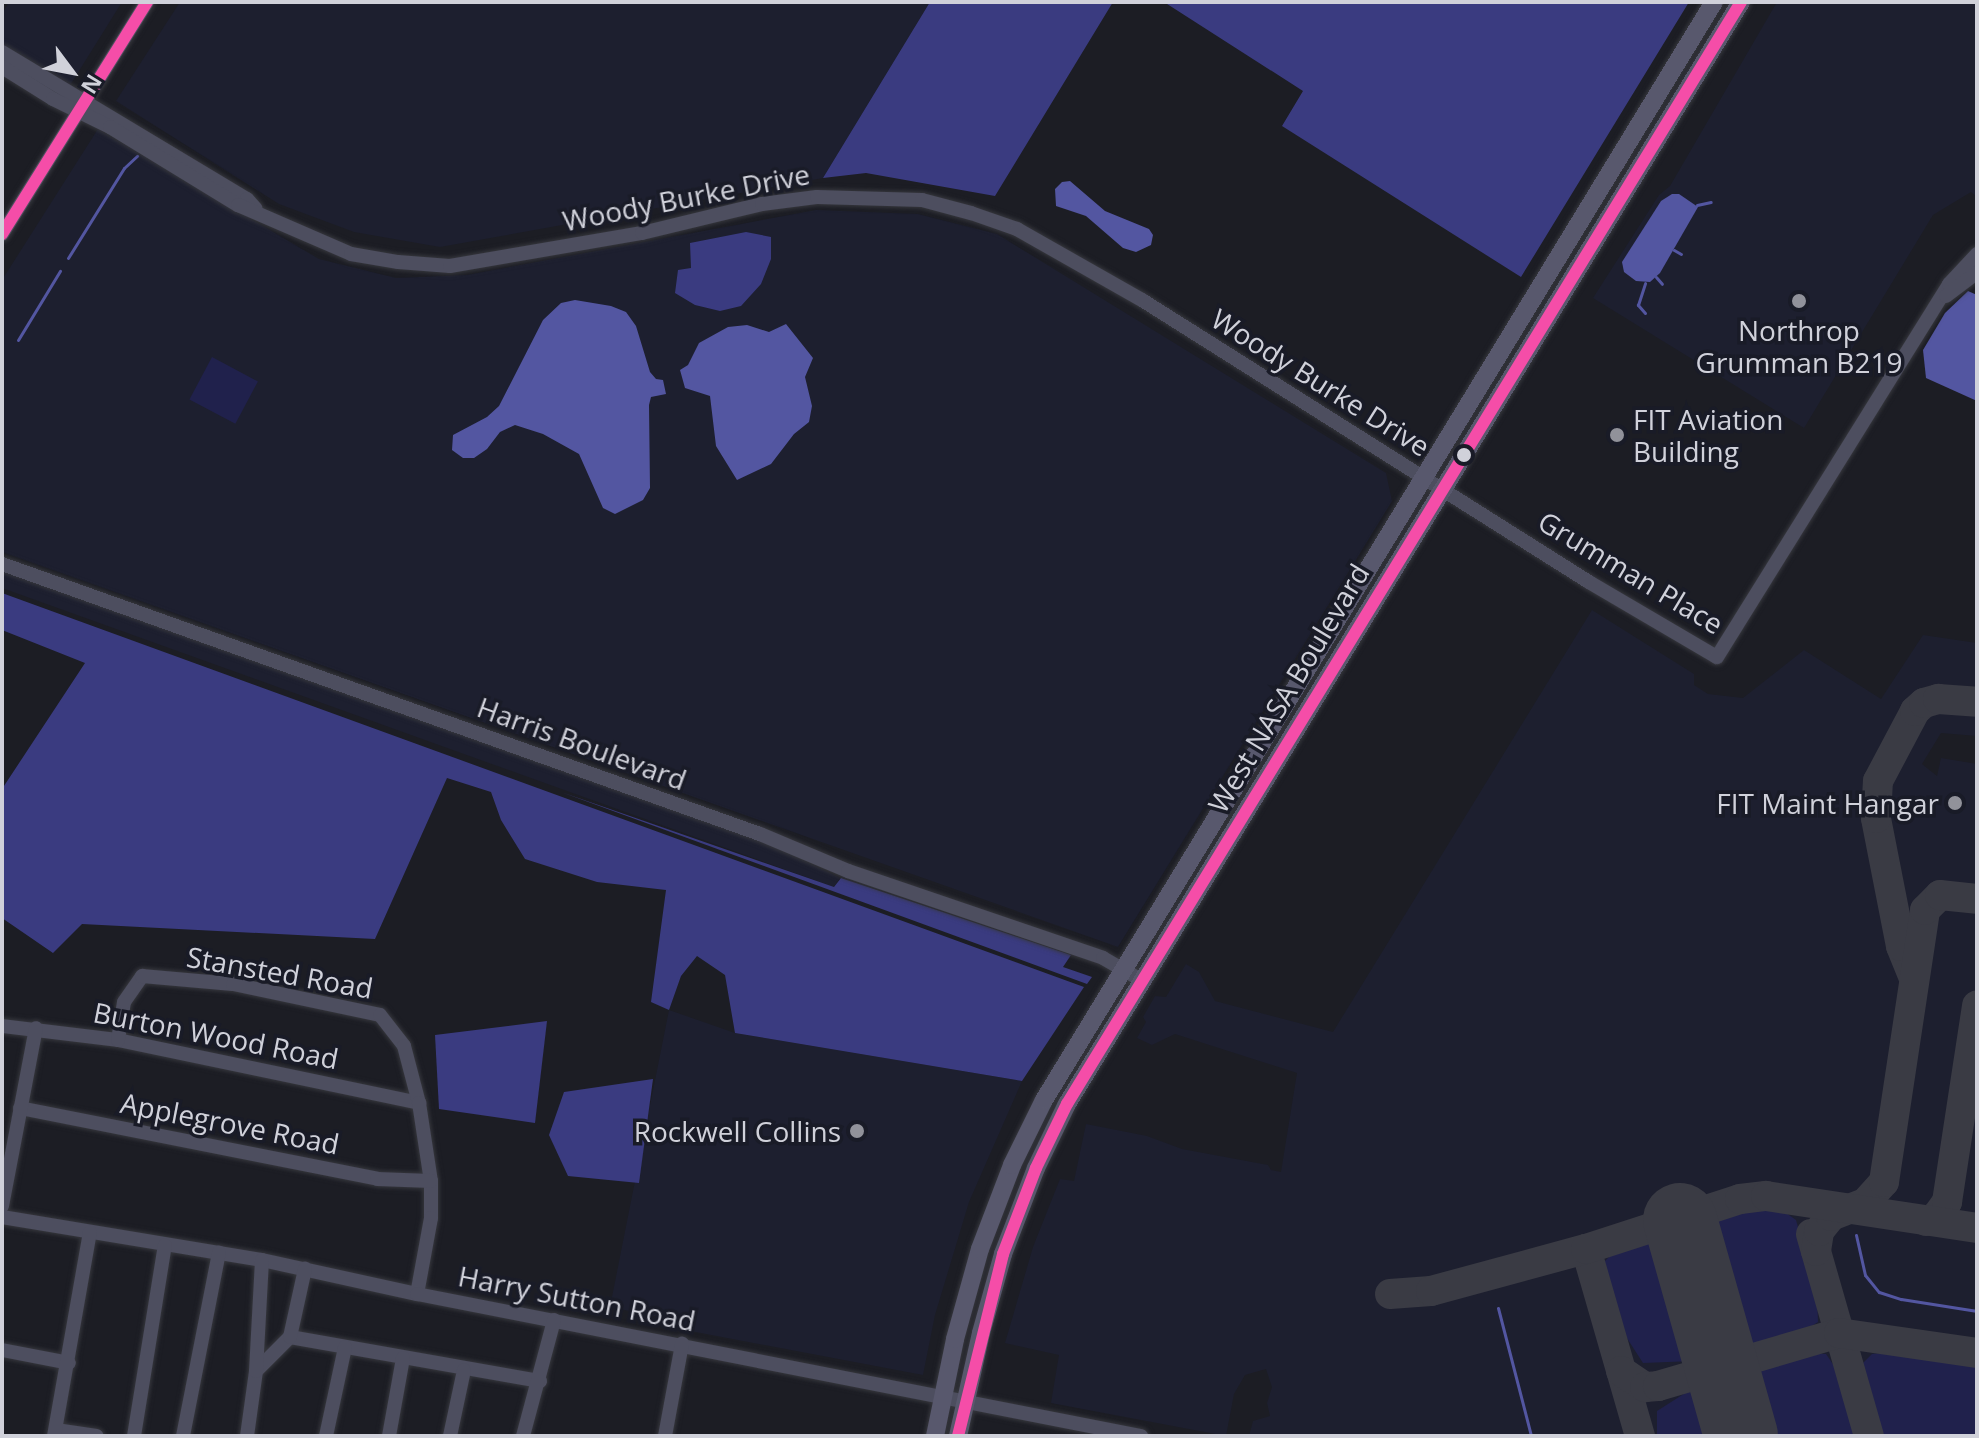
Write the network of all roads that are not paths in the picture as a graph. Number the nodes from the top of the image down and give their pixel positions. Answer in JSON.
{"nodes":[{"id":1,"x":147,"y":2,"type":"edge"},
{"id":2,"x":1714,"y":2,"type":"edge"},
{"id":3,"x":1741,"y":2,"type":"edge"},
{"id":4,"x":2,"y":52,"type":"edge"},
{"id":5,"x":2,"y":67,"type":"edge"},
{"id":6,"x":79,"y":107,"type":"junction"},
{"id":7,"x":2,"y":234,"type":"edge"},
{"id":8,"x":1977,"y":254,"type":"edge"},
{"id":9,"x":1977,"y":273,"type":"edge"},
{"id":10,"x":1942,"y":298,"type":"junction"},
{"id":11,"x":1423,"y":477,"type":"junction"},
{"id":12,"x":1443,"y":489,"type":"junction"},
{"id":13,"x":2,"y":564,"type":"edge"},
{"id":14,"x":1216,"y":816,"type":"junction"},
{"id":15,"x":1235,"y":828,"type":"junction"},
{"id":16,"x":1122,"y":967,"type":"junction"},
{"id":17,"x":1141,"y":980,"type":"junction"},
{"id":18,"x":2,"y":1026,"type":"edge"},
{"id":19,"x":36,"y":1028,"type":"junction"},
{"id":20,"x":118,"y":1040,"type":"junction"},
{"id":21,"x":419,"y":1103,"type":"junction"},
{"id":22,"x":20,"y":1108,"type":"junction"},
{"id":23,"x":431,"y":1181,"type":"junction"},
{"id":24,"x":2,"y":1206,"type":"edge"},
{"id":25,"x":2,"y":1217,"type":"edge"},
{"id":26,"x":90,"y":1232,"type":"junction"},
{"id":27,"x":165,"y":1245,"type":"junction"},
{"id":28,"x":219,"y":1253,"type":"junction"},
{"id":29,"x":262,"y":1260,"type":"junction"},
{"id":30,"x":305,"y":1269,"type":"junction"},
{"id":31,"x":417,"y":1294,"type":"junction"},
{"id":32,"x":554,"y":1320,"type":"junction"},
{"id":33,"x":290,"y":1337,"type":"junction"},
{"id":34,"x":682,"y":1344,"type":"junction"},
{"id":35,"x":345,"y":1347,"type":"junction"},
{"id":36,"x":2,"y":1350,"type":"edge"},
{"id":37,"x":403,"y":1358,"type":"junction"},
{"id":38,"x":69,"y":1363,"type":"junction"},
{"id":39,"x":464,"y":1370,"type":"junction"},
{"id":40,"x":256,"y":1371,"type":"junction"},
{"id":41,"x":540,"y":1381,"type":"junction"},
{"id":42,"x":943,"y":1397,"type":"junction"},
{"id":43,"x":965,"y":1400,"type":"junction"},
{"id":44,"x":55,"y":1433,"type":"edge"},
{"id":45,"x":97,"y":1436,"type":"edge"},
{"id":46,"x":134,"y":1436,"type":"edge"},
{"id":47,"x":183,"y":1436,"type":"edge"},
{"id":48,"x":247,"y":1436,"type":"edge"},
{"id":49,"x":326,"y":1436,"type":"edge"},
{"id":50,"x":389,"y":1436,"type":"edge"},
{"id":51,"x":450,"y":1436,"type":"edge"},
{"id":52,"x":523,"y":1436,"type":"edge"},
{"id":53,"x":665,"y":1436,"type":"edge"},
{"id":54,"x":935,"y":1436,"type":"edge"},
{"id":55,"x":958,"y":1436,"type":"edge"},
{"id":56,"x":1141,"y":1436,"type":"edge"}],
"edges":[{"from":1,"to":6,"type":"street"},
{"from":2,"to":11,"type":"main road","name":"West NASA Boulevard"},
{"from":3,"to":12,"type":"main road","name":"West NASA Boulevard"},
{"from":4,"to":6,"type":"street"},
{"from":5,"to":6,"type":"street"},
{"from":6,"to":7,"type":"street"},
{"from":6,"to":11,"type":"street","name":"Woody Burke Drive"},
{"from":8,"to":10,"type":"street","name":"Grumman Place"},
{"from":9,"to":10,"type":"street","name":"Grumman Place"},
{"from":10,"to":12,"type":"street","name":"Grumman Place"},
{"from":11,"to":12,"type":"street","name":"Woody Burke Drive"},
{"from":11,"to":14,"type":"main road","name":"West NASA Boulevard"},
{"from":12,"to":15,"type":"main road","name":"West NASA Boulevard"},
{"from":13,"to":16,"type":"street","name":"Harris Boulevard"},
{"from":14,"to":15,"type":"main road"},
{"from":14,"to":16,"type":"main road","name":"West NASA Boulevard"},
{"from":15,"to":17,"type":"main road","name":"West NASA Boulevard"},
{"from":16,"to":17,"type":"street","name":"Harris Boulevard"},
{"from":16,"to":42,"type":"main road","name":"West NASA Boulevard"},
{"from":17,"to":43,"type":"main road","name":"West NASA Boulevard"},
{"from":18,"to":19,"type":"street","name":"Burton Wood Road"},
{"from":19,"to":20,"type":"street","name":"Burton Wood Road"},
{"from":19,"to":22,"type":"street"},
{"from":20,"to":21,"type":"street","name":"Burton Wood Road"},
{"from":20,"to":21,"type":"street","name":"Stansted Road"},
{"from":21,"to":23,"type":"street","name":"Stansted Road"},
{"from":22,"to":23,"type":"street","name":"Applegrove Road"},
{"from":22,"to":24,"type":"street"},
{"from":23,"to":31,"type":"street","name":"Stansted Road"},
{"from":25,"to":26,"type":"street","name":"Harry Sutton Road"},
{"from":26,"to":27,"type":"street","name":"Harry Sutton Road"},
{"from":26,"to":38,"type":"street"},
{"from":27,"to":28,"type":"street","name":"Harry Sutton Road"},
{"from":27,"to":46,"type":"street"},
{"from":28,"to":29,"type":"street","name":"Harry Sutton Road"},
{"from":28,"to":47,"type":"street"},
{"from":29,"to":30,"type":"street","name":"Harry Sutton Road"},
{"from":29,"to":40,"type":"street"},
{"from":30,"to":31,"type":"street","name":"Harry Sutton Road"},
{"from":30,"to":33,"type":"street"},
{"from":31,"to":32,"type":"street","name":"Harry Sutton Road"},
{"from":32,"to":34,"type":"street","name":"Harry Sutton Road"},
{"from":32,"to":41,"type":"street"},
{"from":33,"to":35,"type":"street"},
{"from":33,"to":40,"type":"street"},
{"from":34,"to":42,"type":"street","name":"Harry Sutton Road"},
{"from":34,"to":53,"type":"street"},
{"from":35,"to":37,"type":"street"},
{"from":35,"to":49,"type":"street"},
{"from":36,"to":38,"type":"street"},
{"from":37,"to":39,"type":"street"},
{"from":37,"to":50,"type":"street"},
{"from":38,"to":44,"type":"street"},
{"from":39,"to":41,"type":"street"},
{"from":39,"to":51,"type":"street"},
{"from":40,"to":48,"type":"street"},
{"from":41,"to":52,"type":"street"},
{"from":42,"to":43,"type":"street","name":"Harry Sutton Road"},
{"from":42,"to":54,"type":"main road","name":"West NASA Boulevard"},
{"from":43,"to":55,"type":"main road","name":"West NASA Boulevard"},
{"from":43,"to":56,"type":"street","name":"Harry Sutton Road"},
{"from":44,"to":45,"type":"street"}]}
